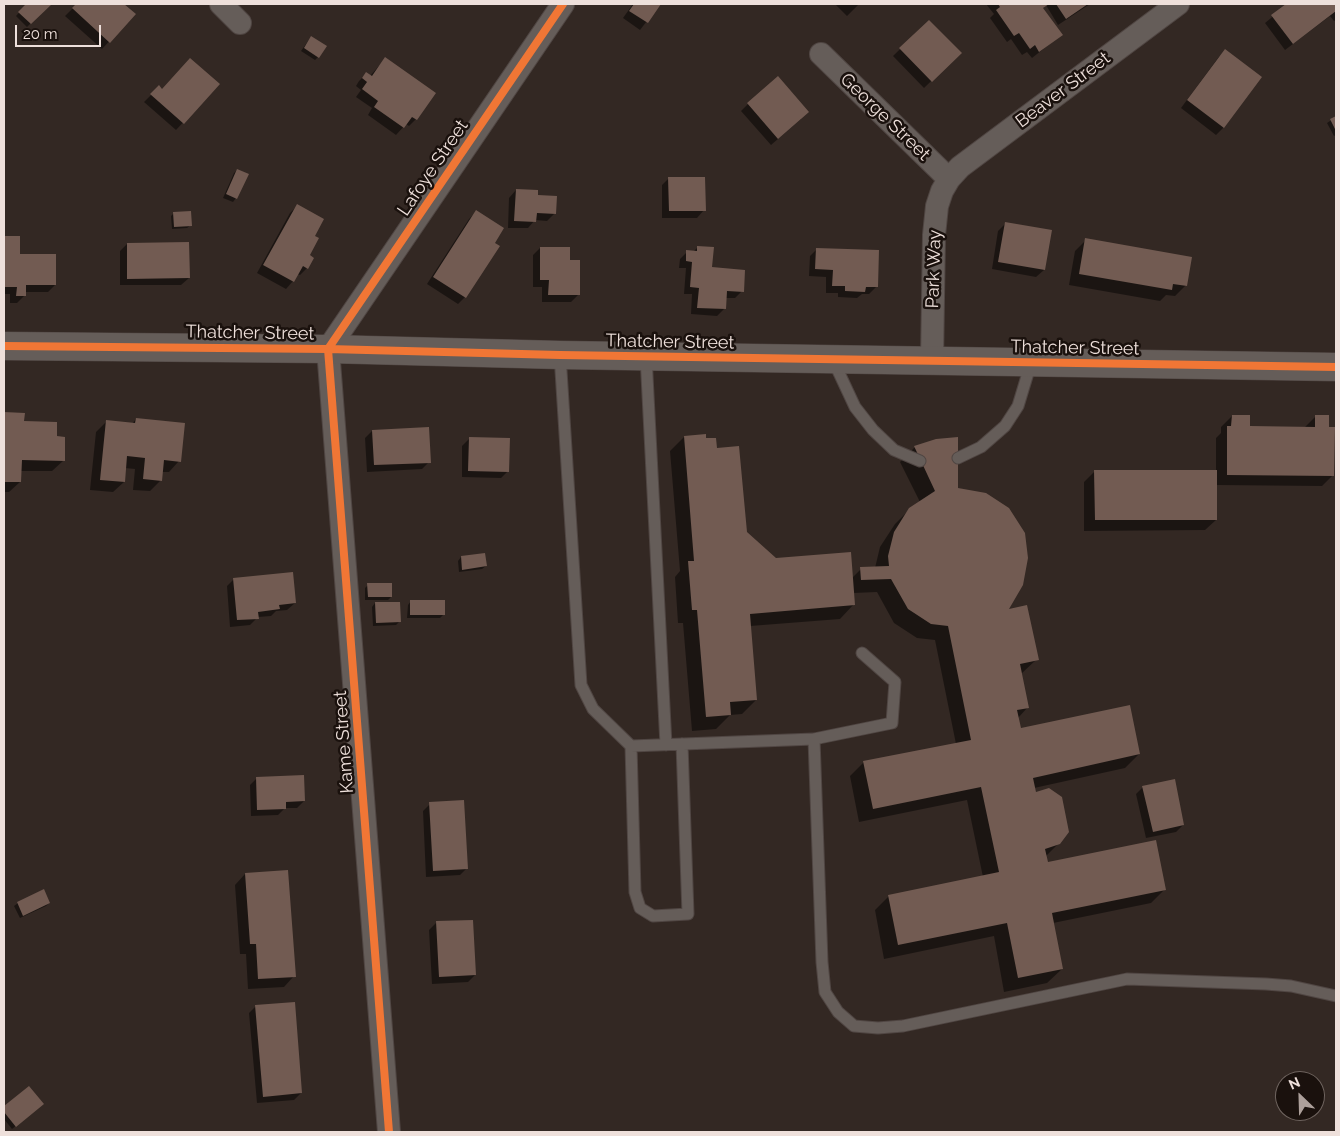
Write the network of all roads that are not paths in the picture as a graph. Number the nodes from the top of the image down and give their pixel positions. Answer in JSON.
{"nodes":[{"id":1,"x":220,"y":4,"type":"edge"},
{"id":2,"x":562,"y":4,"type":"edge"},
{"id":3,"x":1178,"y":4,"type":"edge"},
{"id":4,"x":240,"y":23,"type":"dead end"},
{"id":5,"x":821,"y":54,"type":"dead end"},
{"id":6,"x":949,"y":179,"type":"junction"},
{"id":7,"x":4,"y":346,"type":"edge"},
{"id":8,"x":328,"y":349,"type":"junction"},
{"id":9,"x":560,"y":355,"type":"junction"},
{"id":10,"x":646,"y":356,"type":"junction"},
{"id":11,"x":833,"y":360,"type":"junction"},
{"id":12,"x":932,"y":361,"type":"junction"},
{"id":13,"x":1031,"y":363,"type":"junction"},
{"id":14,"x":1336,"y":367,"type":"edge"},
{"id":15,"x":958,"y":458,"type":"dead end"},
{"id":16,"x":920,"y":461,"type":"dead end"},
{"id":17,"x":862,"y":652,"type":"dead end"},
{"id":18,"x":814,"y":739,"type":"junction"},
{"id":19,"x":682,"y":744,"type":"junction"},
{"id":20,"x":666,"y":745,"type":"junction"},
{"id":21,"x":631,"y":746,"type":"junction"},
{"id":22,"x":1336,"y":996,"type":"edge"},
{"id":23,"x":389,"y":1132,"type":"edge"}],
"edges":[{"from":1,"to":4,"type":"street"},
{"from":2,"to":8,"type":"street","name":"Lafoye Street"},
{"from":3,"to":6,"type":"street","name":"Beaver Street"},
{"from":5,"to":6,"type":"street","name":"George Street"},
{"from":6,"to":12,"type":"street","name":"Park Way"},
{"from":7,"to":8,"type":"street","name":"Thatcher Street"},
{"from":8,"to":9,"type":"street","name":"Thatcher Street"},
{"from":8,"to":23,"type":"street","name":"Kame Street"},
{"from":9,"to":10,"type":"street","name":"Thatcher Street"},
{"from":9,"to":21,"type":"lane"},
{"from":10,"to":11,"type":"street","name":"Thatcher Street"},
{"from":10,"to":20,"type":"lane"},
{"from":11,"to":12,"type":"street","name":"Thatcher Street"},
{"from":11,"to":16,"type":"lane"},
{"from":12,"to":13,"type":"street","name":"Thatcher Street"},
{"from":13,"to":14,"type":"street","name":"Thatcher Street"},
{"from":13,"to":15,"type":"lane"},
{"from":17,"to":18,"type":"lane"},
{"from":18,"to":19,"type":"lane"},
{"from":18,"to":22,"type":"lane"},
{"from":19,"to":20,"type":"lane"},
{"from":19,"to":21,"type":"lane"},
{"from":20,"to":21,"type":"lane"}]}
